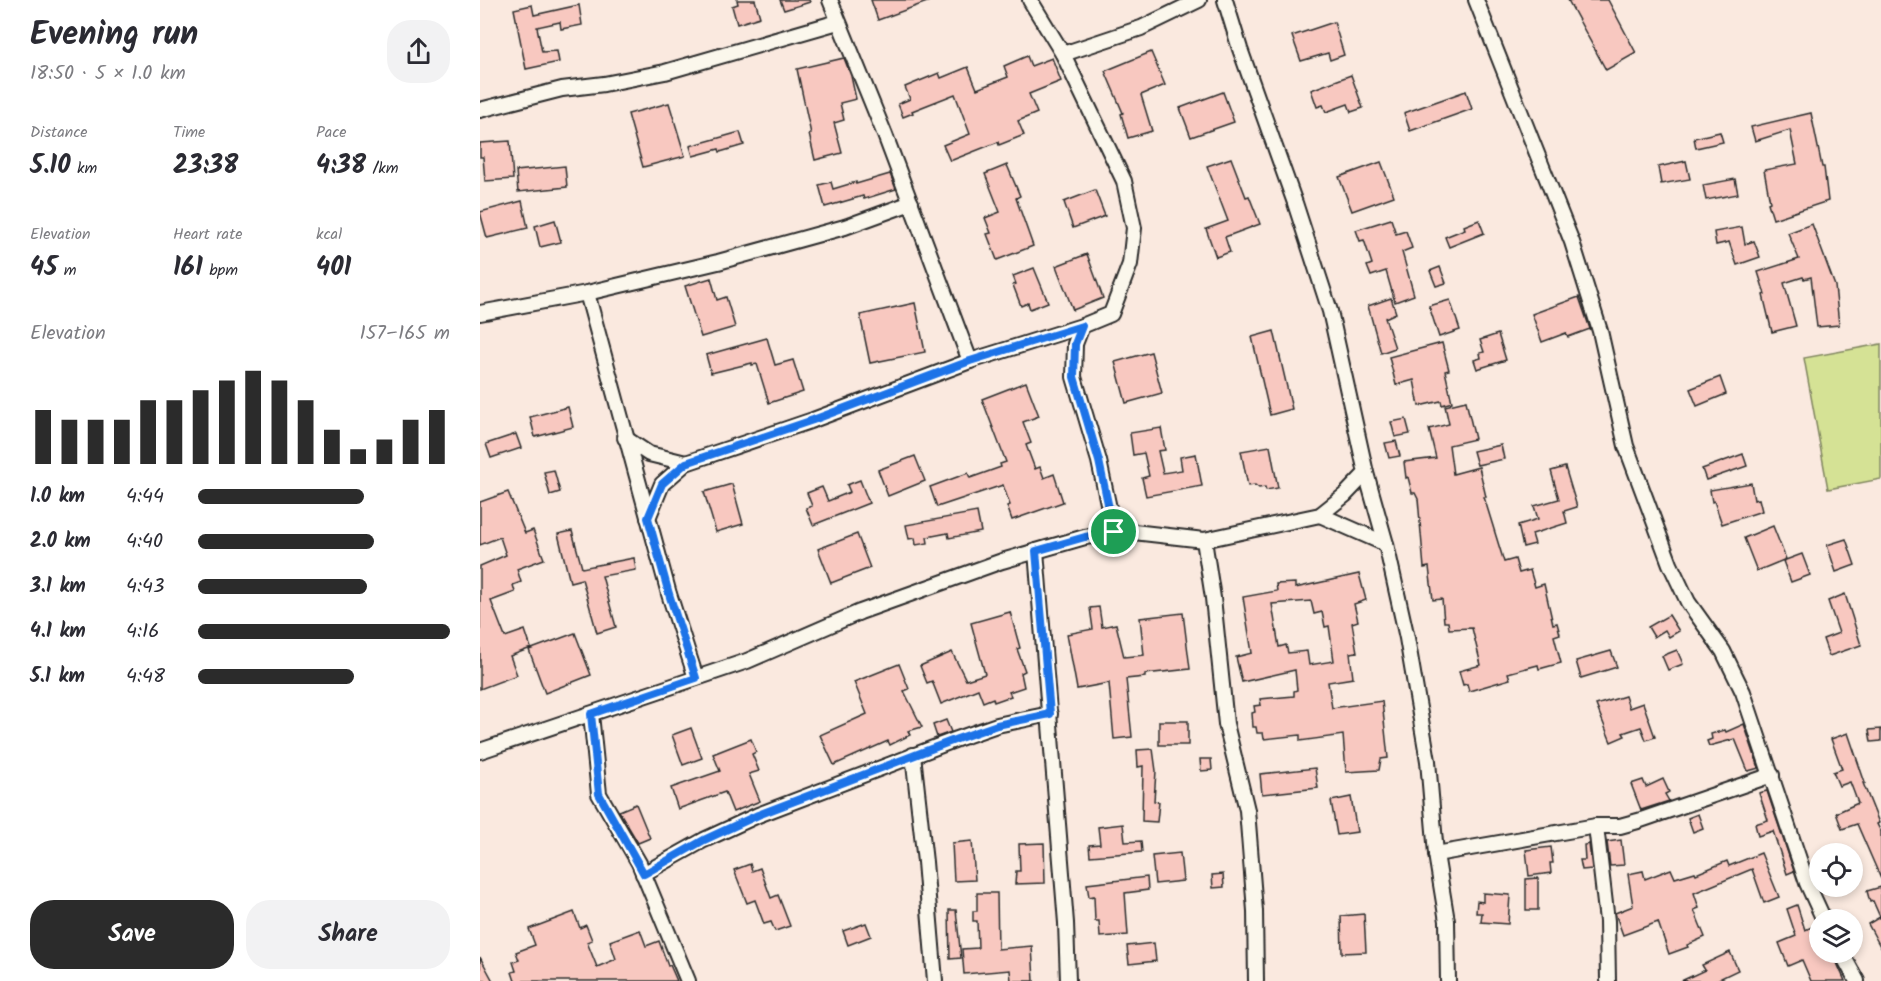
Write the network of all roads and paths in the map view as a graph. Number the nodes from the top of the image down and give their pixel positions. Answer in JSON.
{"nodes":[{"id":1,"x":830,"y":0,"type":"edge"},
{"id":2,"x":1030,"y":0,"type":"edge"},
{"id":3,"x":1199,"y":0,"type":"edge"},
{"id":4,"x":1225,"y":0,"type":"edge"},
{"id":5,"x":1476,"y":0,"type":"edge"},
{"id":6,"x":838,"y":22,"type":"junction"},
{"id":7,"x":1063,"y":54,"type":"junction"},
{"id":8,"x":480,"y":110,"type":"edge"},
{"id":9,"x":911,"y":203,"type":"junction"},
{"id":10,"x":587,"y":292,"type":"junction"},
{"id":11,"x":480,"y":313,"type":"edge"},
{"id":12,"x":1082,"y":326,"type":"junction"},
{"id":13,"x":970,"y":361,"type":"junction"},
{"id":14,"x":625,"y":438,"type":"junction"},
{"id":15,"x":686,"y":463,"type":"junction"},
{"id":16,"x":1366,"y":473,"type":"junction"},
{"id":17,"x":1320,"y":515,"type":"junction"},
{"id":18,"x":648,"y":518,"type":"junction"},
{"id":19,"x":1114,"y":532,"type":"junction"},
{"id":20,"x":1204,"y":540,"type":"junction"},
{"id":21,"x":1386,"y":544,"type":"junction"},
{"id":22,"x":1036,"y":551,"type":"junction"},
{"id":23,"x":696,"y":678,"type":"junction"},
{"id":24,"x":591,"y":714,"type":"junction"},
{"id":25,"x":1050,"y":714,"type":"junction"},
{"id":26,"x":480,"y":751,"type":"edge"},
{"id":27,"x":913,"y":755,"type":"junction"},
{"id":28,"x":1772,"y":775,"type":"junction"},
{"id":29,"x":1596,"y":826,"type":"junction"},
{"id":30,"x":1436,"y":854,"type":"junction"},
{"id":31,"x":644,"y":874,"type":"junction"},
{"id":32,"x":1819,"y":909,"type":"edge"},
{"id":33,"x":1847,"y":963,"type":"edge"},
{"id":34,"x":688,"y":981,"type":"edge"},
{"id":35,"x":935,"y":981,"type":"edge"},
{"id":36,"x":1068,"y":981,"type":"edge"},
{"id":37,"x":1256,"y":981,"type":"edge"},
{"id":38,"x":1448,"y":981,"type":"edge"},
{"id":39,"x":1608,"y":981,"type":"edge"},
{"id":40,"x":1857,"y":981,"type":"edge"}],
"edges":[{"from":1,"to":6,"type":"street"},
{"from":2,"to":7,"type":"street"},
{"from":3,"to":7,"type":"street"},
{"from":4,"to":16,"type":"street"},
{"from":5,"to":28,"type":"street"},
{"from":6,"to":8,"type":"street"},
{"from":6,"to":9,"type":"street"},
{"from":7,"to":12,"type":"street"},
{"from":9,"to":10,"type":"street"},
{"from":9,"to":13,"type":"street"},
{"from":10,"to":11,"type":"street"},
{"from":10,"to":14,"type":"street"},
{"from":12,"to":13,"type":"street"},
{"from":12,"to":19,"type":"street"},
{"from":13,"to":15,"type":"street"},
{"from":14,"to":15,"type":"street"},
{"from":14,"to":18,"type":"street"},
{"from":15,"to":18,"type":"street"},
{"from":16,"to":17,"type":"street"},
{"from":16,"to":21,"type":"street"},
{"from":17,"to":20,"type":"street"},
{"from":17,"to":21,"type":"street"},
{"from":18,"to":23,"type":"street"},
{"from":19,"to":20,"type":"street"},
{"from":19,"to":22,"type":"street"},
{"from":20,"to":37,"type":"street"},
{"from":21,"to":30,"type":"street"},
{"from":22,"to":23,"type":"street"},
{"from":22,"to":25,"type":"street"},
{"from":23,"to":24,"type":"street"},
{"from":24,"to":26,"type":"street"},
{"from":24,"to":31,"type":"street"},
{"from":25,"to":27,"type":"street"},
{"from":25,"to":36,"type":"street"},
{"from":27,"to":31,"type":"street"},
{"from":27,"to":35,"type":"street"},
{"from":28,"to":29,"type":"street"},
{"from":28,"to":32,"type":"street"},
{"from":29,"to":30,"type":"street"},
{"from":29,"to":39,"type":"street"},
{"from":30,"to":38,"type":"street"},
{"from":31,"to":34,"type":"street"},
{"from":33,"to":40,"type":"street"}]}
